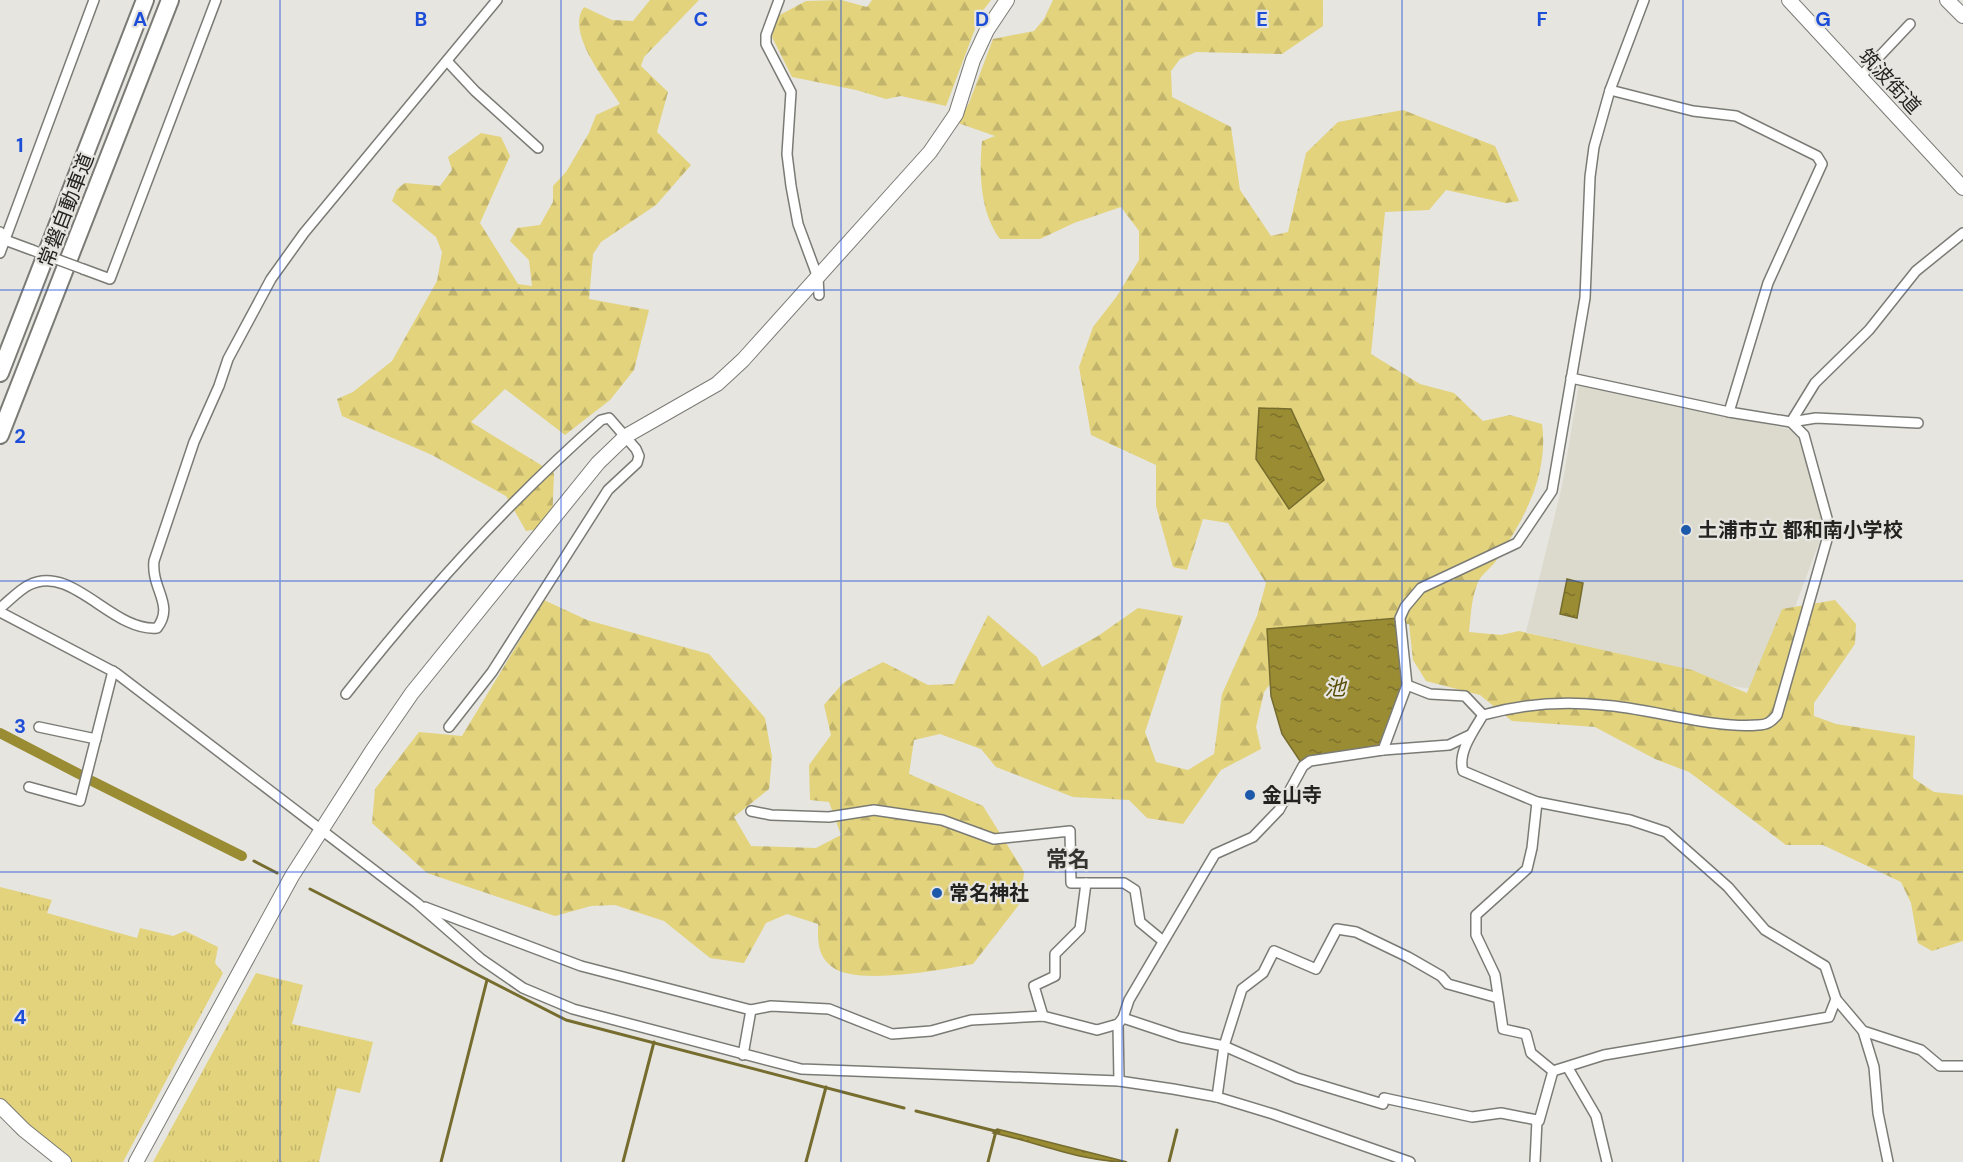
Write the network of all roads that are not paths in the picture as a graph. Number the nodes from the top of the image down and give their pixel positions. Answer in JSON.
{"nodes":[{"id":1,"x":94,"y":0,"type":"edge"},
{"id":2,"x":145,"y":0,"type":"edge"},
{"id":3,"x":170,"y":0,"type":"edge"},
{"id":4,"x":216,"y":0,"type":"edge"},
{"id":5,"x":497,"y":0,"type":"edge"},
{"id":6,"x":787,"y":0,"type":"edge"},
{"id":7,"x":1006,"y":0,"type":"edge"},
{"id":8,"x":1644,"y":0,"type":"edge"},
{"id":9,"x":1789,"y":0,"type":"edge"},
{"id":10,"x":1947,"y":0,"type":"edge"},
{"id":11,"x":778,"y":4,"type":"edge"},
{"id":12,"x":1963,"y":16,"type":"edge"},
{"id":13,"x":1910,"y":24,"type":"dead end"},
{"id":14,"x":447,"y":61,"type":"junction"},
{"id":15,"x":1860,"y":77,"type":"junction"},
{"id":16,"x":1610,"y":90,"type":"junction"},
{"id":17,"x":538,"y":148,"type":"dead end"},
{"id":18,"x":1963,"y":188,"type":"edge"},
{"id":19,"x":1963,"y":233,"type":"edge"},
{"id":20,"x":3,"y":236,"type":"edge"},
{"id":21,"x":0,"y":253,"type":"edge"},
{"id":22,"x":818,"y":278,"type":"junction"},
{"id":23,"x":819,"y":295,"type":"dead end"},
{"id":24,"x":0,"y":373,"type":"edge"},
{"id":25,"x":1571,"y":378,"type":"junction"},
{"id":26,"x":1729,"y":412,"type":"junction"},
{"id":27,"x":1791,"y":422,"type":"junction"},
{"id":28,"x":1918,"y":423,"type":"dead end"},
{"id":29,"x":0,"y":435,"type":"edge"},
{"id":30,"x":626,"y":436,"type":"junction"},
{"id":31,"x":0,"y":610,"type":"edge"},
{"id":32,"x":114,"y":671,"type":"junction"},
{"id":33,"x":1407,"y":685,"type":"junction"},
{"id":34,"x":346,"y":694,"type":"dead end"},
{"id":35,"x":1483,"y":715,"type":"junction"},
{"id":36,"x":39,"y":727,"type":"dead end"},
{"id":37,"x":449,"y":727,"type":"dead end"},
{"id":38,"x":1470,"y":735,"type":"junction"},
{"id":39,"x":96,"y":739,"type":"junction"},
{"id":40,"x":1383,"y":750,"type":"junction"},
{"id":41,"x":29,"y":787,"type":"dead end"},
{"id":42,"x":1537,"y":802,"type":"junction"},
{"id":43,"x":751,"y":811,"type":"dead end"},
{"id":44,"x":321,"y":829,"type":"junction"},
{"id":45,"x":1086,"y":883,"type":"junction"},
{"id":46,"x":417,"y":903,"type":"junction"},
{"id":47,"x":1162,"y":941,"type":"junction"},
{"id":48,"x":1498,"y":998,"type":"junction"},
{"id":49,"x":1836,"y":999,"type":"junction"},
{"id":50,"x":751,"y":1010,"type":"junction"},
{"id":51,"x":1043,"y":1016,"type":"junction"},
{"id":52,"x":1121,"y":1021,"type":"junction"},
{"id":53,"x":1863,"y":1031,"type":"junction"},
{"id":54,"x":1224,"y":1046,"type":"junction"},
{"id":55,"x":743,"y":1055,"type":"junction"},
{"id":56,"x":1963,"y":1066,"type":"edge"},
{"id":57,"x":1568,"y":1068,"type":"junction"},
{"id":58,"x":1553,"y":1071,"type":"junction"},
{"id":59,"x":1119,"y":1081,"type":"junction"},
{"id":60,"x":1217,"y":1097,"type":"junction"},
{"id":61,"x":0,"y":1106,"type":"edge"},
{"id":62,"x":1537,"y":1120,"type":"junction"},
{"id":63,"x":64,"y":1162,"type":"edge"},
{"id":64,"x":136,"y":1162,"type":"edge"},
{"id":65,"x":1410,"y":1162,"type":"edge"},
{"id":66,"x":1535,"y":1162,"type":"edge"},
{"id":67,"x":1607,"y":1162,"type":"edge"},
{"id":68,"x":1888,"y":1162,"type":"edge"}],
"edges":[{"from":1,"to":20,"type":"street"},
{"from":2,"to":24,"type":"highway","name":"常磐自動車道"},
{"from":3,"to":29,"type":"highway","name":"常磐自動車道"},
{"from":4,"to":20,"type":"street","bridge":true},
{"from":5,"to":14,"type":"street"},
{"from":6,"to":11,"type":"street"},
{"from":7,"to":22,"type":"street"},
{"from":8,"to":16,"type":"street"},
{"from":9,"to":15,"type":"street","name":"筑波街道"},
{"from":10,"to":12,"type":"street"},
{"from":11,"to":22,"type":"street"},
{"from":13,"to":15,"type":"street"},
{"from":14,"to":17,"type":"street"},
{"from":14,"to":31,"type":"street"},
{"from":15,"to":18,"type":"street","name":"筑波街道"},
{"from":16,"to":25,"type":"street"},
{"from":16,"to":26,"type":"street"},
{"from":19,"to":27,"type":"street"},
{"from":20,"to":21,"type":"street"},
{"from":22,"to":23,"type":"street"},
{"from":22,"to":30,"type":"street"},
{"from":25,"to":26,"type":"street"},
{"from":25,"to":33,"type":"street"},
{"from":26,"to":27,"type":"street"},
{"from":27,"to":28,"type":"street"},
{"from":27,"to":35,"type":"street"},
{"from":30,"to":34,"type":"street"},
{"from":30,"to":37,"type":"street"},
{"from":30,"to":44,"type":"street"},
{"from":31,"to":32,"type":"street"},
{"from":32,"to":39,"type":"street"},
{"from":32,"to":44,"type":"street"},
{"from":33,"to":35,"type":"street"},
{"from":33,"to":40,"type":"street"},
{"from":35,"to":38,"type":"street"},
{"from":36,"to":39,"type":"street"},
{"from":38,"to":40,"type":"street"},
{"from":38,"to":42,"type":"street"},
{"from":39,"to":41,"type":"street"},
{"from":40,"to":47,"type":"street"},
{"from":42,"to":48,"type":"street"},
{"from":42,"to":49,"type":"street"},
{"from":43,"to":45,"type":"street"},
{"from":44,"to":46,"type":"street"},
{"from":44,"to":64,"type":"street"},
{"from":45,"to":47,"type":"street"},
{"from":45,"to":51,"type":"street"},
{"from":46,"to":50,"type":"street"},
{"from":46,"to":55,"type":"street"},
{"from":47,"to":52,"type":"street"},
{"from":48,"to":54,"type":"street"},
{"from":48,"to":58,"type":"street"},
{"from":49,"to":53,"type":"street"},
{"from":49,"to":57,"type":"street"},
{"from":50,"to":51,"type":"street"},
{"from":50,"to":55,"type":"street"},
{"from":51,"to":52,"type":"street"},
{"from":52,"to":54,"type":"street"},
{"from":52,"to":59,"type":"street"},
{"from":53,"to":56,"type":"street"},
{"from":53,"to":68,"type":"street"},
{"from":54,"to":60,"type":"street"},
{"from":54,"to":62,"type":"street"},
{"from":55,"to":59,"type":"street"},
{"from":57,"to":58,"type":"street"},
{"from":57,"to":67,"type":"street"},
{"from":58,"to":62,"type":"street"},
{"from":59,"to":60,"type":"street"},
{"from":60,"to":65,"type":"street"},
{"from":61,"to":63,"type":"street"},
{"from":62,"to":66,"type":"street"}]}
